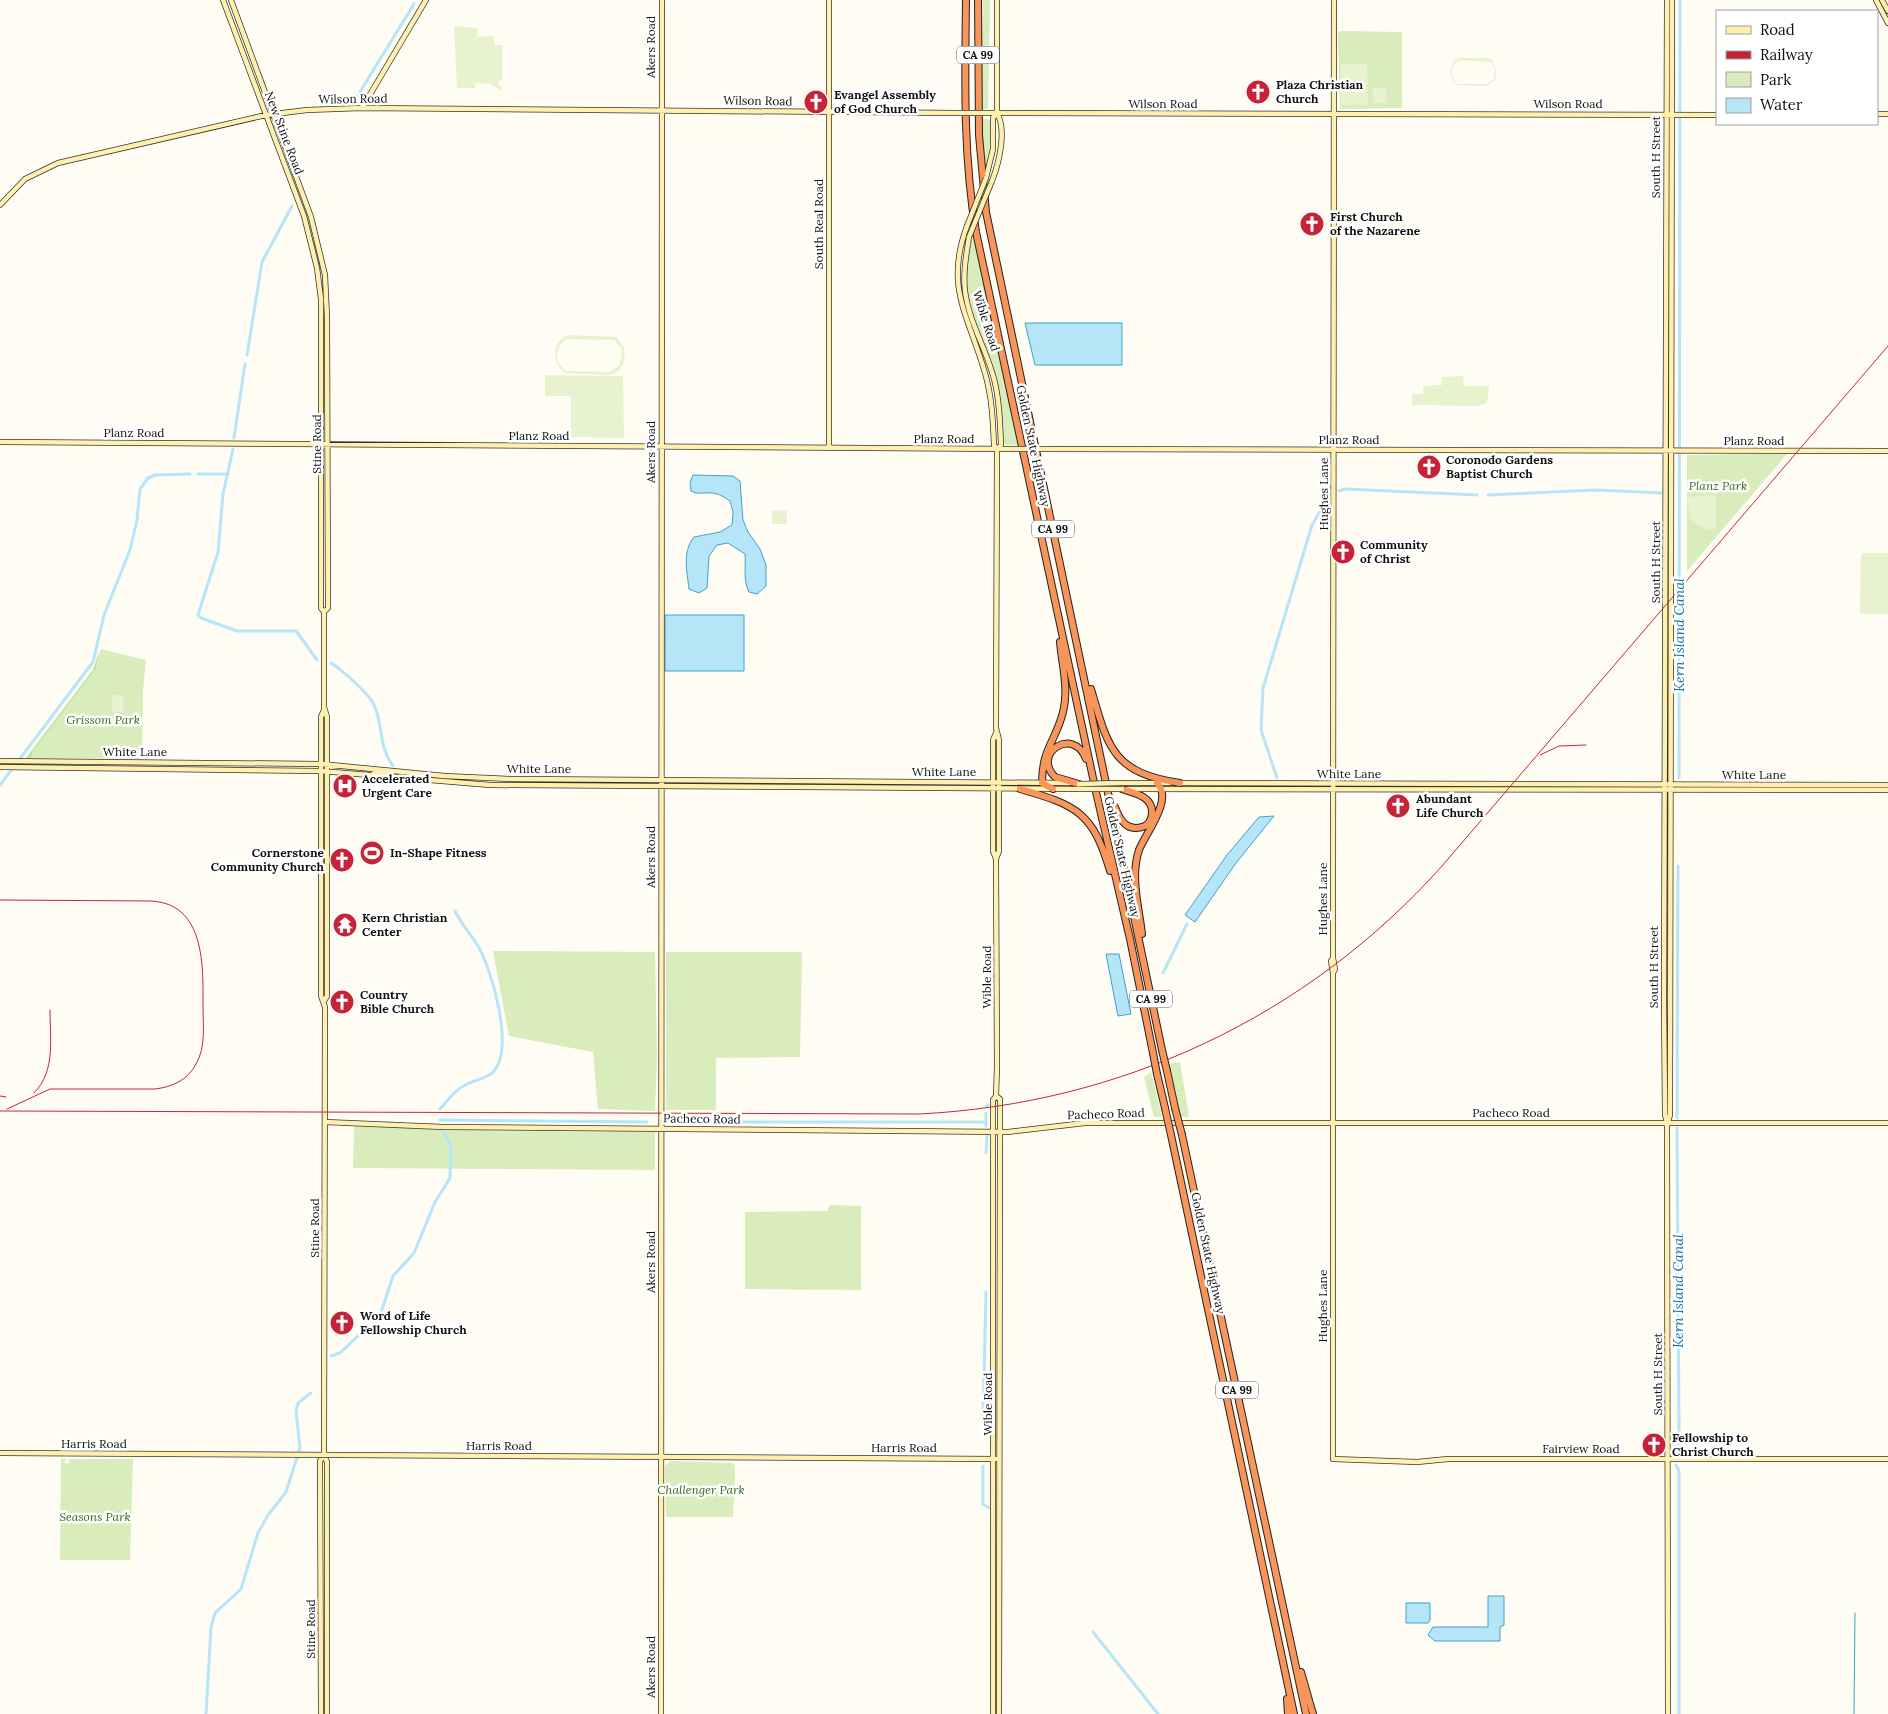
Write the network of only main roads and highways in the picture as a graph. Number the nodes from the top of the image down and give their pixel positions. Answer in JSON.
{"nodes":[{"id":1,"x":966,"y":0,"type":"edge"},
{"id":2,"x":978,"y":0,"type":"edge"},
{"id":3,"x":1058,"y":616,"type":"junction"},
{"id":4,"x":1077,"y":642,"type":"junction"},
{"id":5,"x":1106,"y":780,"type":"junction"},
{"id":6,"x":1180,"y":783,"type":"road end"},
{"id":7,"x":1079,"y":786,"type":"road end"},
{"id":8,"x":1121,"y":786,"type":"road end"},
{"id":9,"x":1159,"y":786,"type":"road end"},
{"id":10,"x":1020,"y":788,"type":"road end"},
{"id":11,"x":1053,"y":789,"type":"road end"},
{"id":12,"x":1096,"y":792,"type":"junction"},
{"id":13,"x":1130,"y":939,"type":"junction"},
{"id":14,"x":1141,"y":948,"type":"junction"},
{"id":15,"x":1278,"y":1638,"type":"junction"},
{"id":16,"x":1292,"y":1645,"type":"junction"},
{"id":17,"x":1288,"y":1714,"type":"edge"},
{"id":18,"x":1294,"y":1714,"type":"edge"},
{"id":19,"x":1306,"y":1714,"type":"edge"},
{"id":20,"x":1313,"y":1714,"type":"edge"}],
"edges":[{"from":1,"to":3,"type":"highway","name":"Golden State Highway","number":"CA 99"},
{"from":2,"to":4,"type":"highway","name":"Golden State Highway","number":"CA 99"},
{"from":3,"to":11,"type":"highway"},
{"from":3,"to":12,"type":"highway","name":"Golden State Highway","number":"CA 99"},
{"from":4,"to":5,"type":"highway","name":"Golden State Highway","number":"CA 99"},
{"from":4,"to":6,"type":"highway"},
{"from":5,"to":8,"type":"highway"},
{"from":5,"to":14,"type":"highway","name":"Golden State Highway","number":"CA 99"},
{"from":7,"to":12,"type":"highway"},
{"from":9,"to":14,"type":"highway"},
{"from":10,"to":13,"type":"highway"},
{"from":12,"to":13,"type":"highway","name":"Golden State Highway","number":"CA 99"},
{"from":13,"to":15,"type":"highway","name":"Golden State Highway","number":"CA 99","bridge":true},
{"from":14,"to":16,"type":"highway","name":"Golden State Highway","number":"CA 99","bridge":true},
{"from":15,"to":17,"type":"highway"},
{"from":15,"to":18,"type":"highway","name":"Golden State Highway","number":"CA 99"},
{"from":16,"to":19,"type":"highway","name":"Golden State Highway","number":"CA 99"},
{"from":16,"to":20,"type":"highway"}]}
